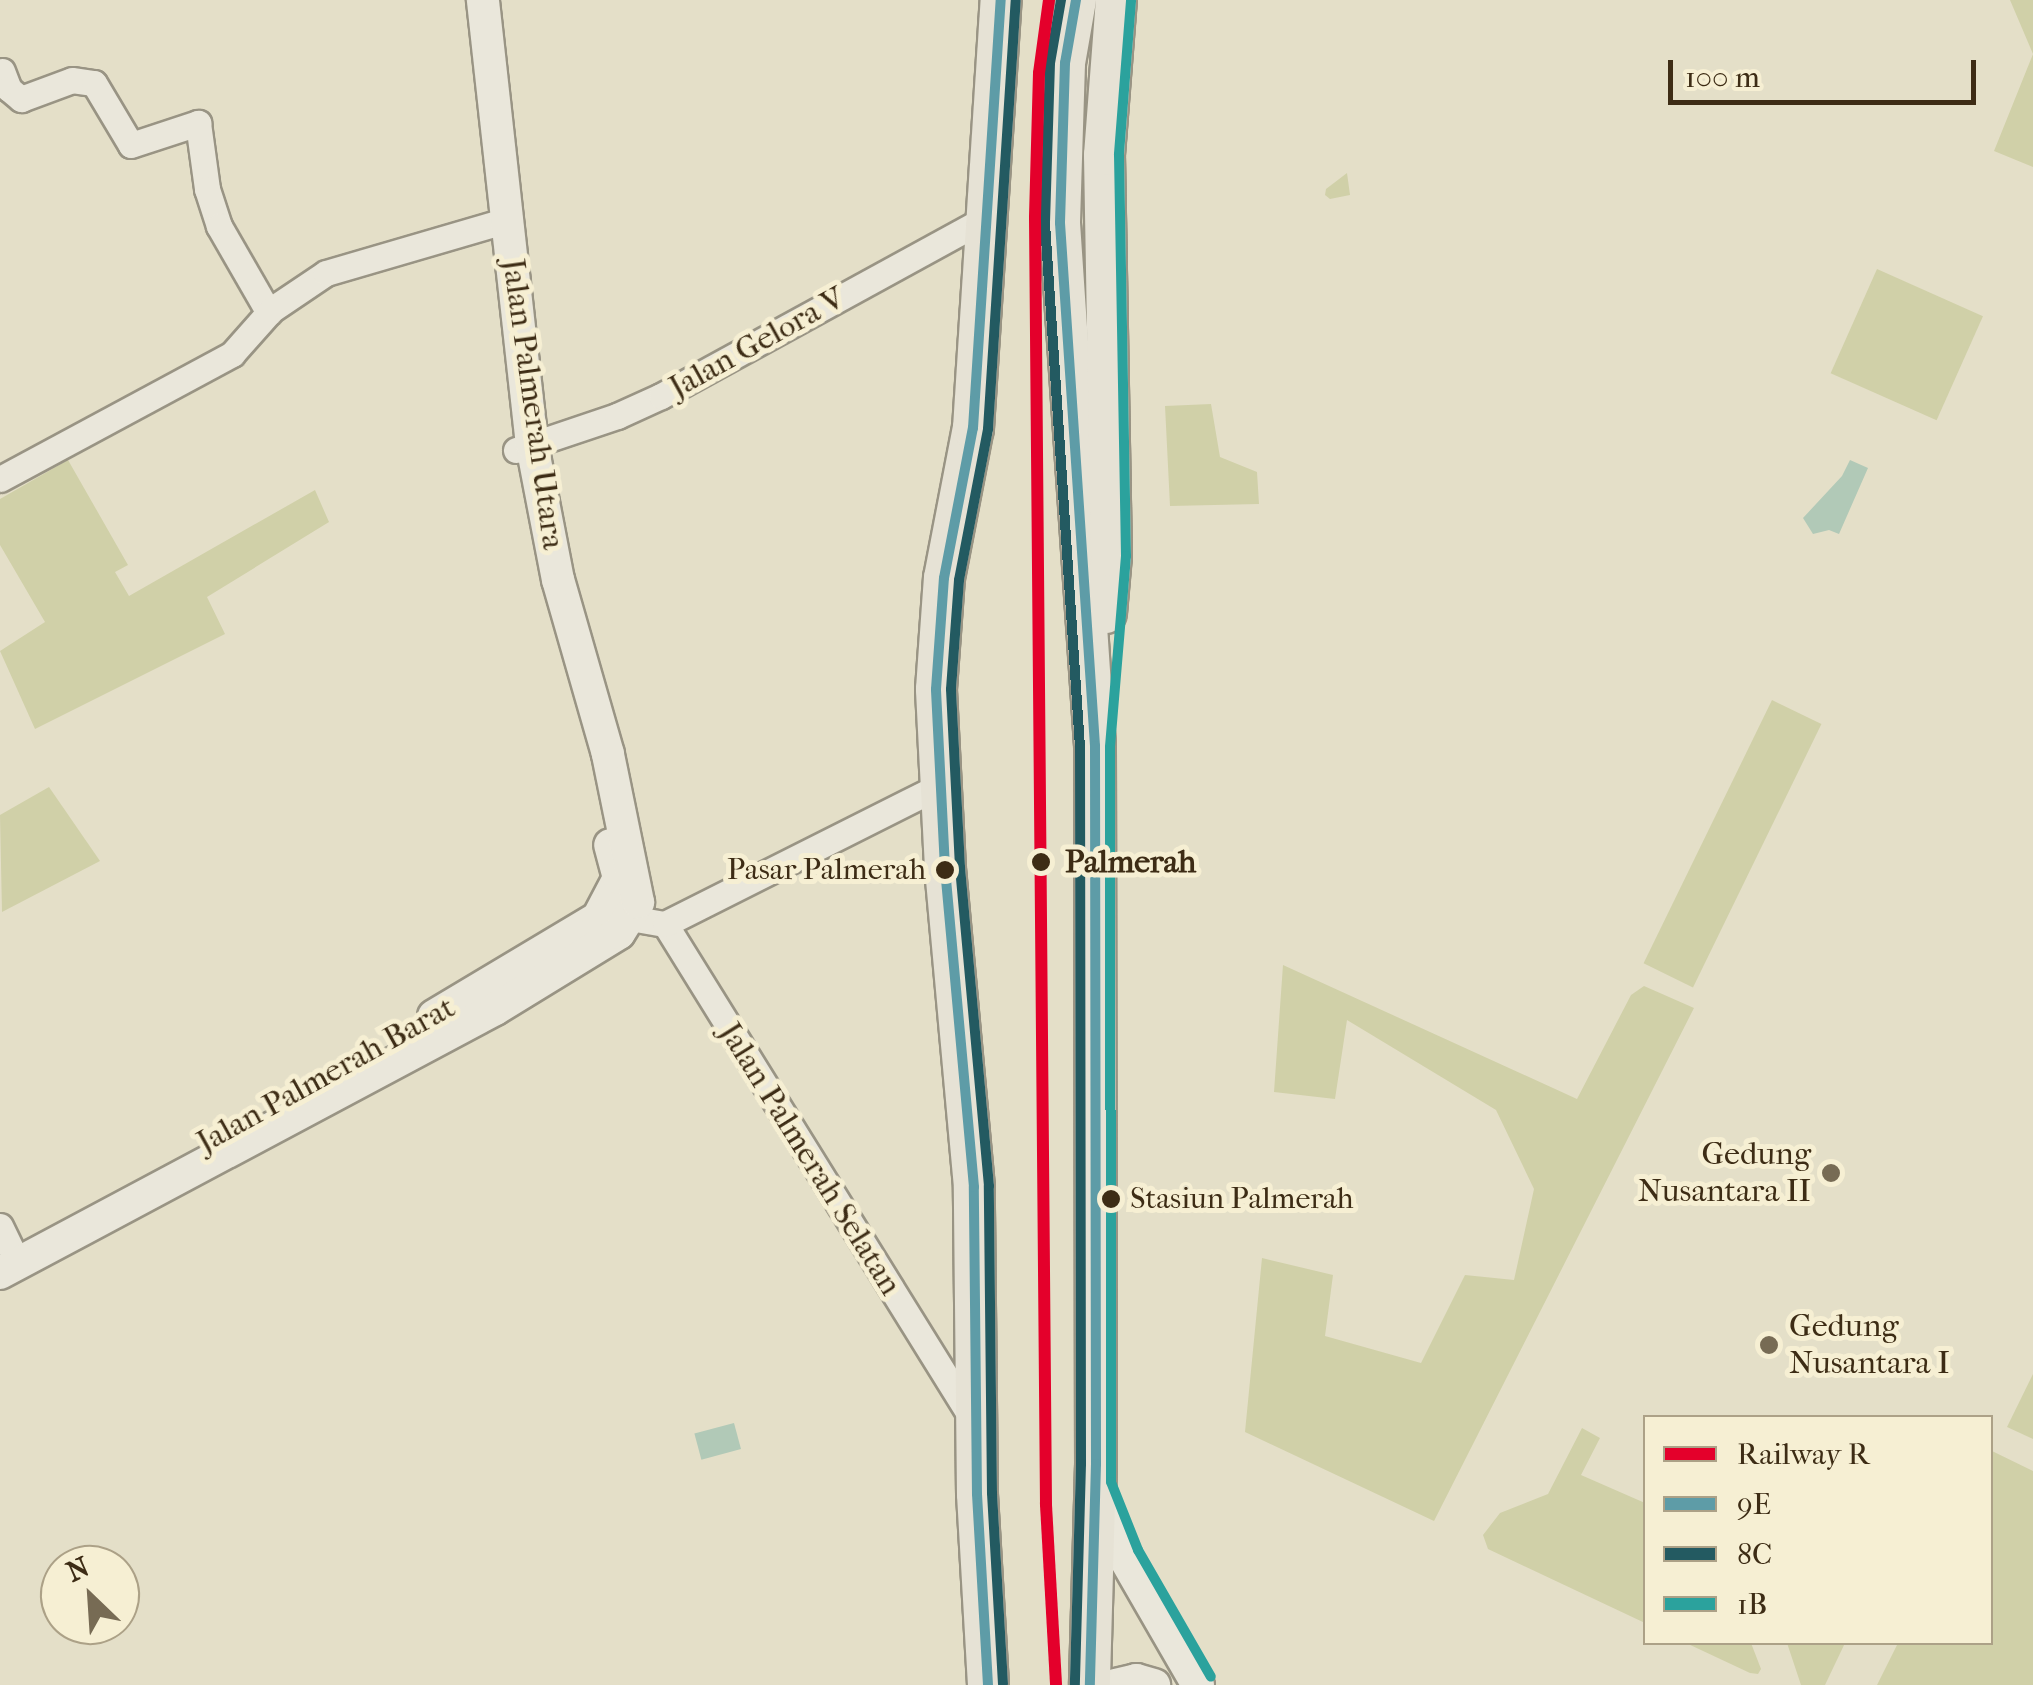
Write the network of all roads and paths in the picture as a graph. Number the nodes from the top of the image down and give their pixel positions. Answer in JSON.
{"nodes":[{"id":1,"x":467,"y":0,"type":"edge"},
{"id":2,"x":483,"y":0,"type":"edge"},
{"id":3,"x":1001,"y":0,"type":"edge"},
{"id":4,"x":1076,"y":0,"type":"edge"},
{"id":5,"x":1116,"y":0,"type":"edge"},
{"id":6,"x":2,"y":71,"type":"edge"},
{"id":7,"x":481,"y":73,"type":"junction"},
{"id":8,"x":988,"y":217,"type":"junction"},
{"id":9,"x":497,"y":222,"type":"junction"},
{"id":10,"x":269,"y":312,"type":"junction"},
{"id":11,"x":524,"y":447,"type":"junction"},
{"id":12,"x":0,"y":479,"type":"edge"},
{"id":13,"x":1095,"y":746,"type":"junction"},
{"id":14,"x":599,"y":758,"type":"junction"},
{"id":15,"x":939,"y":786,"type":"junction"},
{"id":16,"x":618,"y":878,"type":"joint"},
{"id":17,"x":630,"y":918,"type":"junction"},
{"id":18,"x":665,"y":924,"type":"junction"},
{"id":19,"x":6,"y":1252,"type":"edge"},
{"id":20,"x":976,"y":1424,"type":"junction"},
{"id":21,"x":1096,"y":1485,"type":"junction"},
{"id":22,"x":988,"y":1685,"type":"edge"},
{"id":23,"x":1090,"y":1685,"type":"edge"},
{"id":24,"x":1116,"y":1685,"type":"edge"},
{"id":25,"x":1154,"y":1685,"type":"edge"},
{"id":26,"x":1198,"y":1685,"type":"edge"}],
"edges":[{"from":1,"to":7,"type":"main road","name":"Jalan Palmerah Utara"},
{"from":2,"to":7,"type":"main road","name":"Jalan Palmerah Utara"},
{"from":3,"to":8,"type":"highway"},
{"from":4,"to":13,"type":"highway"},
{"from":5,"to":13,"type":"highway"},
{"from":6,"to":10,"type":"street"},
{"from":7,"to":9,"type":"main road","name":"Jalan Palmerah Utara"},
{"from":8,"to":11,"type":"street","name":"Jalan Gelora V"},
{"from":8,"to":15,"type":"highway"},
{"from":9,"to":10,"type":"street"},
{"from":9,"to":11,"type":"main road","name":"Jalan Palmerah Utara"},
{"from":10,"to":12,"type":"street"},
{"from":11,"to":14,"type":"main road","name":"Jalan Palmerah Utara"},
{"from":13,"to":21,"type":"highway"},
{"from":14,"to":16,"type":"main road","name":"Jalan Palmerah Utara"},
{"from":14,"to":17,"type":"main road","name":"Jalan Palmerah Utara"},
{"from":15,"to":18,"type":"street"},
{"from":15,"to":20,"type":"highway"},
{"from":16,"to":19,"type":"main road","name":"Jalan Palmerah Barat"},
{"from":17,"to":18,"type":"street"},
{"from":17,"to":19,"type":"main road","name":"Jalan Palmerah Barat"},
{"from":18,"to":20,"type":"street","name":"Jalan Palmerah Selatan"},
{"from":20,"to":22,"type":"highway"},
{"from":21,"to":23,"type":"highway"},
{"from":21,"to":26,"type":"main road"},
{"from":24,"to":25,"type":"main road"}]}
